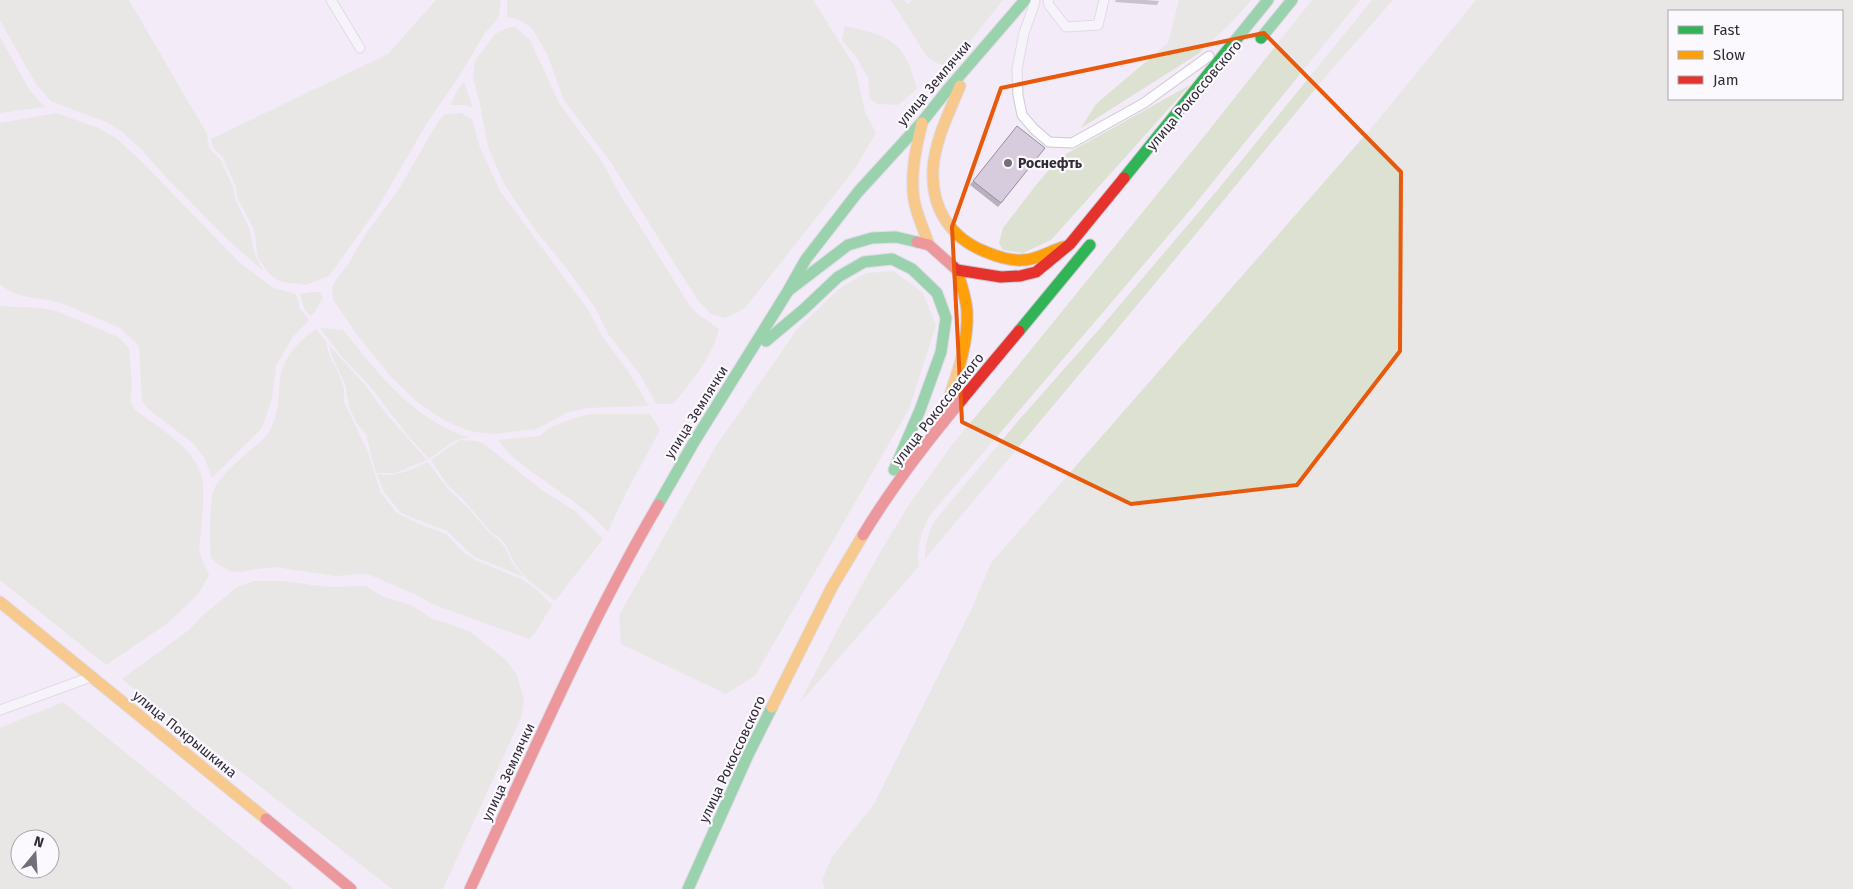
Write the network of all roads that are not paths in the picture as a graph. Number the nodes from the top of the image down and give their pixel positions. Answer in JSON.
{"nodes":[{"id":1,"x":331,"y":0,"type":"edge"},
{"id":2,"x":1025,"y":0,"type":"edge"},
{"id":3,"x":1036,"y":0,"type":"edge"},
{"id":4,"x":1048,"y":0,"type":"edge"},
{"id":5,"x":1104,"y":0,"type":"edge"},
{"id":6,"x":1268,"y":0,"type":"edge"},
{"id":7,"x":1292,"y":0,"type":"edge"},
{"id":8,"x":1241,"y":32,"type":"junction"},
{"id":9,"x":1254,"y":46,"type":"dead end"},
{"id":10,"x":360,"y":48,"type":"dead end"},
{"id":11,"x":968,"y":65,"type":"junction"},
{"id":12,"x":922,"y":122,"type":"junction"},
{"id":13,"x":1096,"y":237,"type":"dead end"},
{"id":14,"x":1070,"y":244,"type":"junction"},
{"id":15,"x":929,"y":245,"type":"junction"},
{"id":16,"x":957,"y":270,"type":"junction"},
{"id":17,"x":788,"y":291,"type":"junction"},
{"id":18,"x":750,"y":354,"type":"junction"},
{"id":19,"x":938,"y":428,"type":"junction"},
{"id":20,"x":874,"y":517,"type":"junction"},
{"id":21,"x":0,"y":602,"type":"edge"},
{"id":22,"x":91,"y":677,"type":"junction"},
{"id":23,"x":0,"y":710,"type":"edge"},
{"id":24,"x":351,"y":889,"type":"edge"},
{"id":25,"x":470,"y":889,"type":"edge"},
{"id":26,"x":688,"y":889,"type":"edge"}],
"edges":[{"from":1,"to":10,"type":"lane"},
{"from":2,"to":11,"type":"main road","name":"улица Землячки"},
{"from":3,"to":8,"type":"lane"},
{"from":4,"to":5,"type":"lane"},
{"from":6,"to":8,"type":"main road","name":"улица Рокоссовского"},
{"from":7,"to":9,"type":"main road","name":"улица Рокоссовского"},
{"from":8,"to":14,"type":"main road","name":"улица Рокоссовского"},
{"from":11,"to":12,"type":"main road","name":"улица Землячки"},
{"from":11,"to":14,"type":"main road"},
{"from":12,"to":15,"type":"main road"},
{"from":12,"to":17,"type":"main road","name":"улица Землячки"},
{"from":13,"to":19,"type":"main road","name":"улица Рокоссовского"},
{"from":14,"to":16,"type":"main road","name":"улица Рокоссовского"},
{"from":15,"to":16,"type":"main road"},
{"from":15,"to":17,"type":"main road"},
{"from":16,"to":19,"type":"main road"},
{"from":17,"to":18,"type":"main road","name":"улица Землячки"},
{"from":18,"to":20,"type":"main road"},
{"from":18,"to":25,"type":"main road","name":"улица Землячки"},
{"from":19,"to":20,"type":"main road","name":"улица Рокоссовского"},
{"from":20,"to":26,"type":"main road","name":"улица Рокоссовского"},
{"from":21,"to":22,"type":"main road","name":"улица Покрышкина"},
{"from":22,"to":23,"type":"lane"},
{"from":22,"to":24,"type":"main road","name":"улица Покрышкина"}]}
